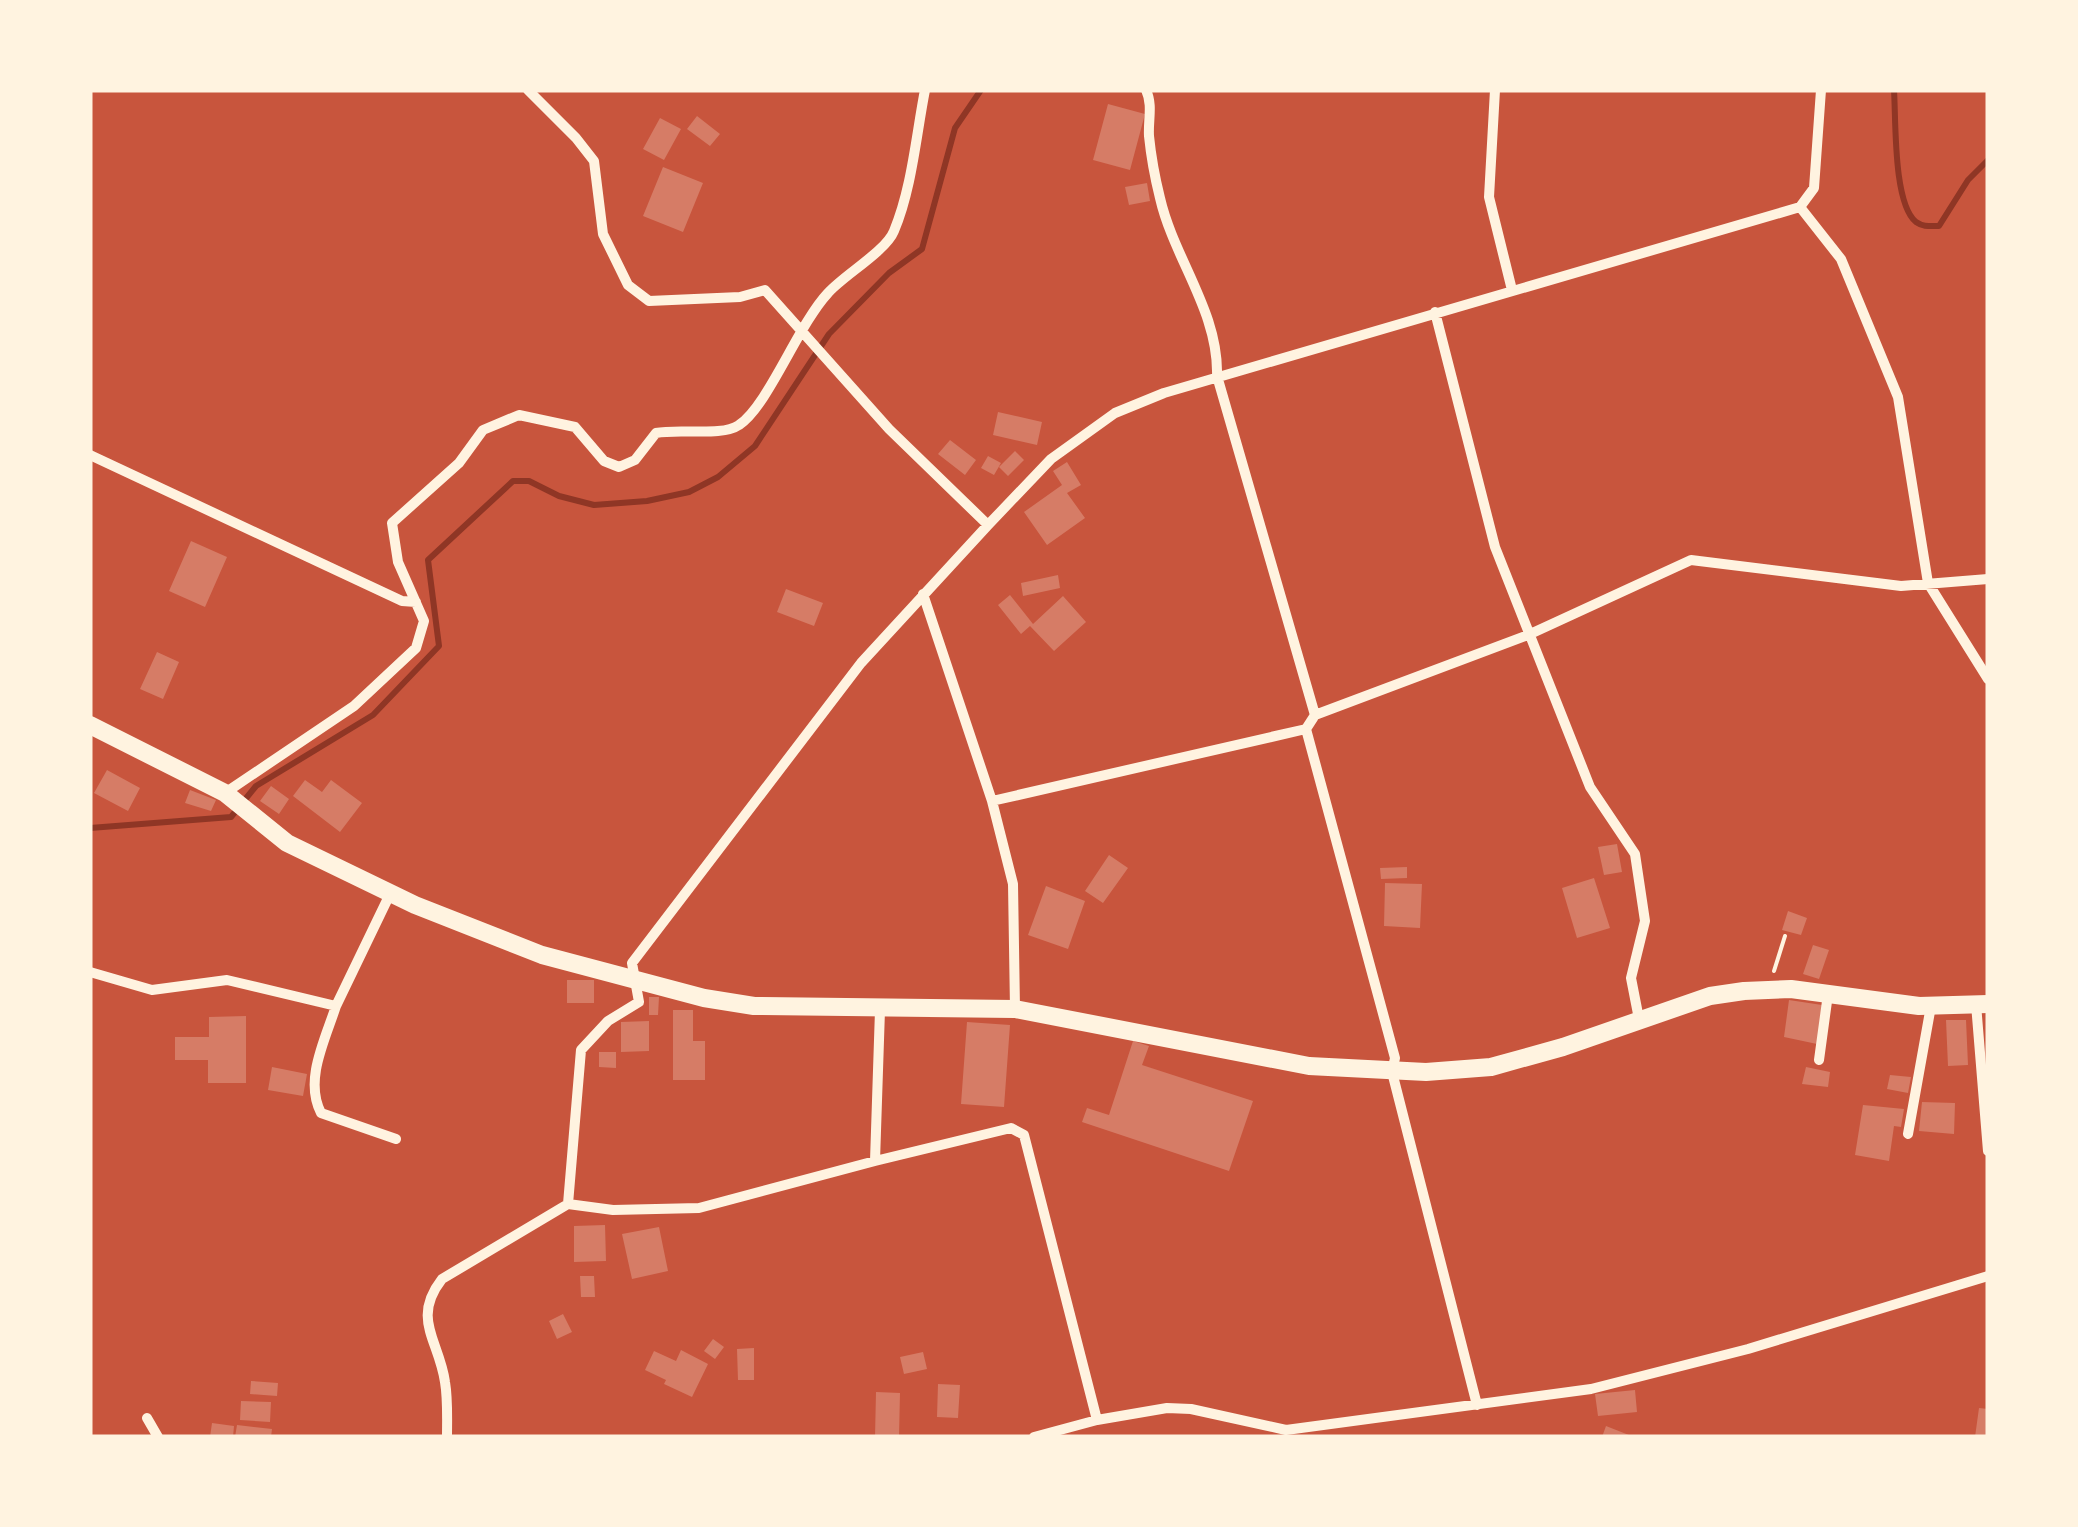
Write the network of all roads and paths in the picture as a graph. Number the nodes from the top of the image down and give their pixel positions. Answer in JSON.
{"nodes":[{"id":1,"x":528,"y":90,"type":"edge"},
{"id":2,"x":925,"y":90,"type":"edge"},
{"id":3,"x":1146,"y":90,"type":"edge"},
{"id":4,"x":1495,"y":90,"type":"edge"},
{"id":5,"x":1821,"y":90,"type":"edge"},
{"id":6,"x":1800,"y":207,"type":"junction"},
{"id":7,"x":1512,"y":290,"type":"junction"},
{"id":8,"x":1434,"y":312,"type":"junction"},
{"id":9,"x":799,"y":331,"type":"junction"},
{"id":10,"x":1217,"y":376,"type":"junction"},
{"id":11,"x":90,"y":455,"type":"edge"},
{"id":12,"x":988,"y":525,"type":"junction"},
{"id":13,"x":1988,"y":579,"type":"edge"},
{"id":14,"x":1928,"y":583,"type":"junction"},
{"id":15,"x":924,"y":594,"type":"junction"},
{"id":16,"x":416,"y":602,"type":"junction"},
{"id":17,"x":1528,"y":635,"type":"junction"},
{"id":18,"x":1988,"y":679,"type":"edge"},
{"id":19,"x":1316,"y":716,"type":"junction"},
{"id":20,"x":90,"y":725,"type":"edge"},
{"id":21,"x":1306,"y":730,"type":"junction"},
{"id":22,"x":226,"y":793,"type":"junction"},
{"id":23,"x":992,"y":802,"type":"junction"},
{"id":24,"x":390,"y":894,"type":"junction"},
{"id":25,"x":1785,"y":936,"type":"dead end"},
{"id":26,"x":90,"y":972,"type":"edge"},
{"id":27,"x":636,"y":978,"type":"junction"},
{"id":28,"x":1768,"y":990,"type":"junction"},
{"id":29,"x":1828,"y":994,"type":"junction"},
{"id":30,"x":1982,"y":1004,"type":"edge"},
{"id":31,"x":336,"y":1006,"type":"junction"},
{"id":32,"x":1930,"y":1006,"type":"junction"},
{"id":33,"x":880,"y":1010,"type":"junction"},
{"id":34,"x":1015,"y":1010,"type":"junction"},
{"id":35,"x":1640,"y":1019,"type":"junction"},
{"id":36,"x":1819,"y":1060,"type":"dead end"},
{"id":37,"x":1392,"y":1072,"type":"junction"},
{"id":38,"x":1908,"y":1134,"type":"dead end"},
{"id":39,"x":396,"y":1138,"type":"dead end"},
{"id":40,"x":1988,"y":1151,"type":"edge"},
{"id":41,"x":875,"y":1161,"type":"junction"},
{"id":42,"x":568,"y":1204,"type":"junction"},
{"id":43,"x":1988,"y":1276,"type":"edge"},
{"id":44,"x":1476,"y":1405,"type":"junction"},
{"id":45,"x":148,"y":1418,"type":"dead end"},
{"id":46,"x":1097,"y":1420,"type":"junction"},
{"id":47,"x":158,"y":1437,"type":"edge"},
{"id":48,"x":447,"y":1437,"type":"edge"},
{"id":49,"x":1034,"y":1437,"type":"edge"}],
"edges":[{"from":1,"to":9,"type":"street"},
{"from":2,"to":9,"type":"street"},
{"from":3,"to":10,"type":"street"},
{"from":4,"to":7,"type":"street"},
{"from":5,"to":6,"type":"street"},
{"from":6,"to":7,"type":"street"},
{"from":6,"to":14,"type":"street"},
{"from":7,"to":8,"type":"street"},
{"from":8,"to":10,"type":"street"},
{"from":8,"to":17,"type":"street"},
{"from":9,"to":12,"type":"street"},
{"from":9,"to":16,"type":"street"},
{"from":10,"to":12,"type":"street"},
{"from":10,"to":19,"type":"street"},
{"from":11,"to":16,"type":"street"},
{"from":12,"to":15,"type":"street"},
{"from":13,"to":14,"type":"street"},
{"from":14,"to":17,"type":"street"},
{"from":14,"to":18,"type":"street"},
{"from":15,"to":23,"type":"street"},
{"from":15,"to":27,"type":"street"},
{"from":16,"to":22,"type":"street"},
{"from":17,"to":19,"type":"street"},
{"from":17,"to":35,"type":"street"},
{"from":19,"to":21,"type":"street"},
{"from":20,"to":22,"type":"main road"},
{"from":21,"to":23,"type":"street"},
{"from":21,"to":37,"type":"street"},
{"from":22,"to":24,"type":"main road"},
{"from":23,"to":34,"type":"street"},
{"from":24,"to":27,"type":"main road"},
{"from":24,"to":31,"type":"street"},
{"from":25,"to":28,"type":"path"},
{"from":26,"to":31,"type":"street"},
{"from":27,"to":33,"type":"main road"},
{"from":27,"to":42,"type":"street"},
{"from":28,"to":29,"type":"main road"},
{"from":28,"to":35,"type":"main road"},
{"from":29,"to":32,"type":"main road"},
{"from":29,"to":36,"type":"street"},
{"from":30,"to":32,"type":"main road"},
{"from":30,"to":40,"type":"street"},
{"from":31,"to":39,"type":"street"},
{"from":32,"to":38,"type":"street"},
{"from":33,"to":34,"type":"main road"},
{"from":33,"to":41,"type":"street"},
{"from":34,"to":37,"type":"main road"},
{"from":35,"to":37,"type":"main road"},
{"from":37,"to":44,"type":"street"},
{"from":41,"to":42,"type":"street"},
{"from":41,"to":46,"type":"street"},
{"from":42,"to":48,"type":"street"},
{"from":43,"to":44,"type":"street"},
{"from":44,"to":46,"type":"street"},
{"from":45,"to":47,"type":"street"},
{"from":46,"to":49,"type":"street"}]}
